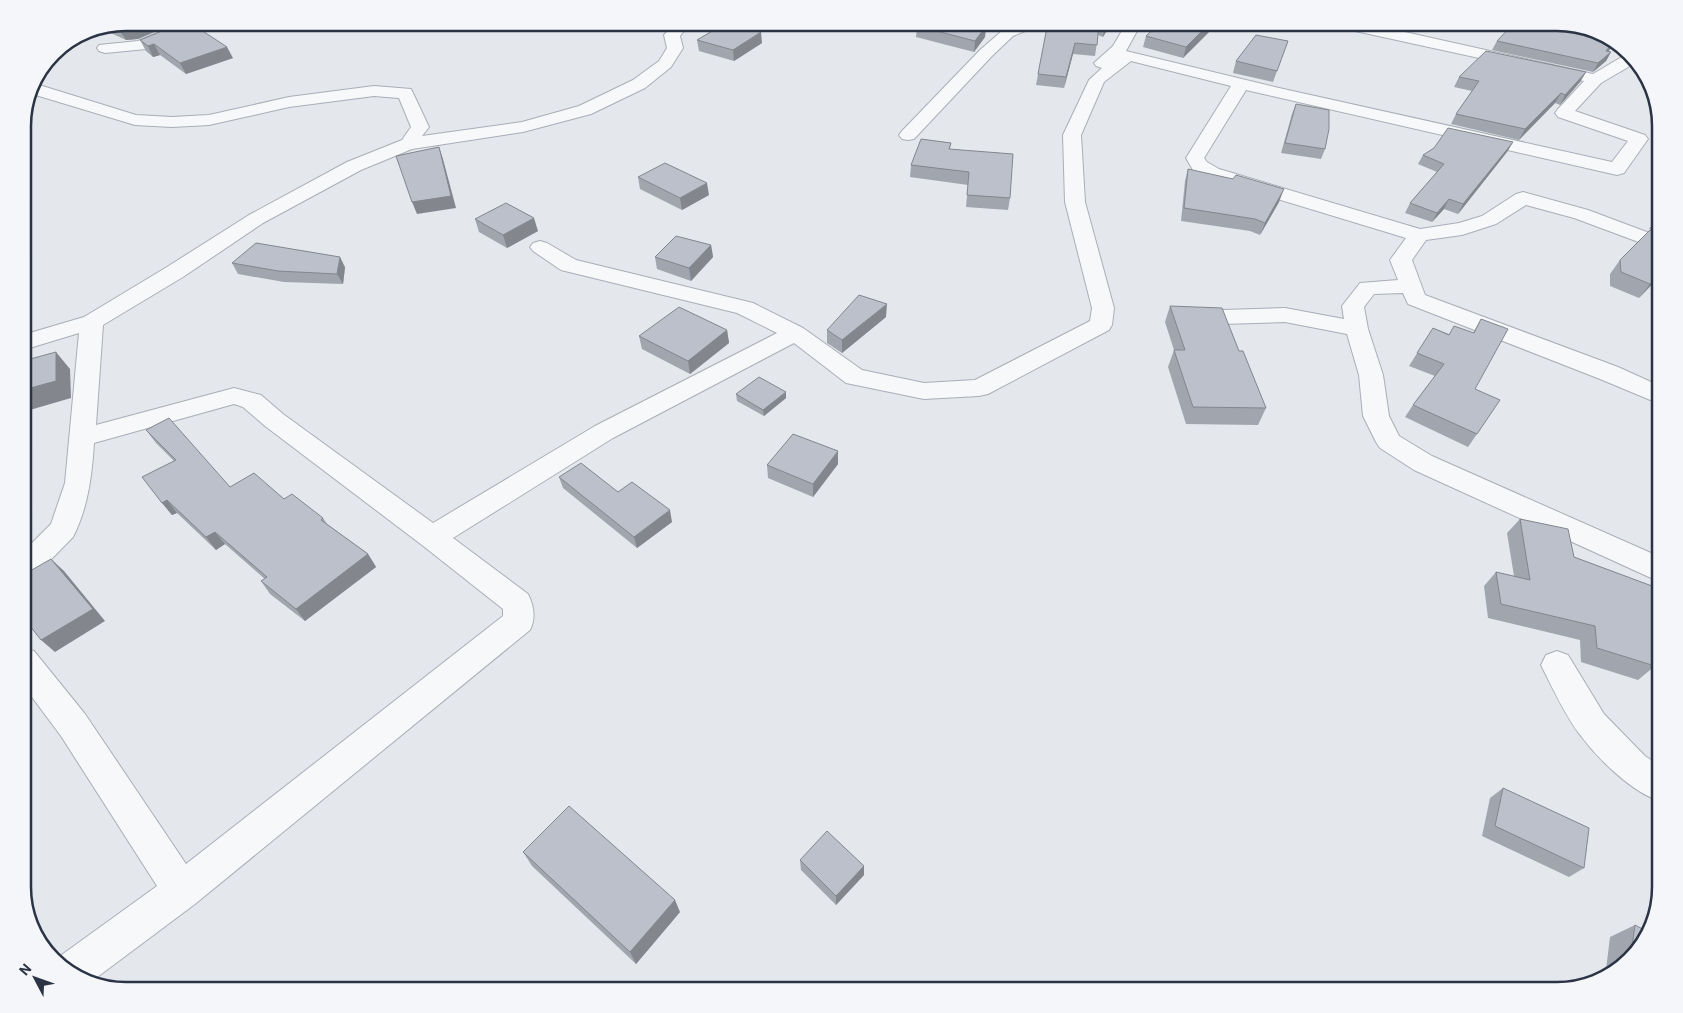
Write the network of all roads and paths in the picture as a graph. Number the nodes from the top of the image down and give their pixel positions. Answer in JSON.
{"nodes":[{"id":1,"x":177,"y":31,"type":"edge"},
{"id":2,"x":676,"y":31,"type":"edge"},
{"id":3,"x":989,"y":31,"type":"dead end"},
{"id":4,"x":1013,"y":31,"type":"edge"},
{"id":5,"x":1130,"y":31,"type":"edge"},
{"id":6,"x":1377,"y":31,"type":"edge"},
{"id":7,"x":1008,"y":33,"type":"junction"},
{"id":8,"x":105,"y":48,"type":"dead end"},
{"id":9,"x":1626,"y":61,"type":"edge"},
{"id":10,"x":1096,"y":68,"type":"dead end"},
{"id":11,"x":1595,"y":80,"type":"junction"},
{"id":12,"x":1241,"y":84,"type":"junction"},
{"id":13,"x":38,"y":90,"type":"edge"},
{"id":14,"x":1564,"y":113,"type":"junction"},
{"id":15,"x":908,"y":135,"type":"dead end"},
{"id":16,"x":1651,"y":138,"type":"dead end"},
{"id":17,"x":408,"y":144,"type":"junction"},
{"id":18,"x":1419,"y":235,"type":"junction"},
{"id":19,"x":1652,"y":241,"type":"edge"},
{"id":20,"x":540,"y":247,"type":"dead end"},
{"id":21,"x":1411,"y":286,"type":"junction"},
{"id":22,"x":1222,"y":317,"type":"edge"},
{"id":23,"x":92,"y":322,"type":"junction"},
{"id":24,"x":1357,"y":330,"type":"junction"},
{"id":25,"x":31,"y":331,"type":"edge"},
{"id":26,"x":56,"y":333,"type":"junction"},
{"id":27,"x":794,"y":333,"type":"junction"},
{"id":28,"x":31,"y":341,"type":"edge"},
{"id":29,"x":1652,"y":392,"type":"edge"},
{"id":30,"x":82,"y":437,"type":"junction"},
{"id":31,"x":432,"y":537,"type":"junction"},
{"id":32,"x":31,"y":562,"type":"edge"},
{"id":33,"x":1652,"y":566,"type":"edge"},
{"id":34,"x":1557,"y":666,"type":"dead end"},
{"id":35,"x":31,"y":671,"type":"edge"},
{"id":36,"x":1652,"y":780,"type":"edge"},
{"id":37,"x":182,"y":891,"type":"junction"},
{"id":38,"x":77,"y":968,"type":"edge"}],
"edges":[{"from":1,"to":8,"type":"street"},
{"from":2,"to":17,"type":"street"},
{"from":3,"to":7,"type":"street"},
{"from":4,"to":7,"type":"street"},
{"from":5,"to":10,"type":"street"},
{"from":6,"to":11,"type":"street"},
{"from":7,"to":15,"type":"street"},
{"from":9,"to":11,"type":"street"},
{"from":11,"to":14,"type":"street"},
{"from":12,"to":14,"type":"street"},
{"from":12,"to":18,"type":"street"},
{"from":12,"to":27,"type":"street"},
{"from":13,"to":17,"type":"street"},
{"from":14,"to":16,"type":"street"},
{"from":17,"to":23,"type":"street"},
{"from":18,"to":19,"type":"street"},
{"from":18,"to":21,"type":"street"},
{"from":20,"to":27,"type":"street"},
{"from":21,"to":24,"type":"street"},
{"from":21,"to":29,"type":"street"},
{"from":22,"to":24,"type":"street"},
{"from":23,"to":26,"type":"street"},
{"from":23,"to":30,"type":"street"},
{"from":24,"to":33,"type":"street"},
{"from":25,"to":26,"type":"street"},
{"from":26,"to":28,"type":"street"},
{"from":27,"to":31,"type":"street"},
{"from":30,"to":31,"type":"street"},
{"from":30,"to":32,"type":"street"},
{"from":31,"to":37,"type":"street"},
{"from":34,"to":36,"type":"street"},
{"from":35,"to":37,"type":"street"},
{"from":37,"to":38,"type":"street"}]}
